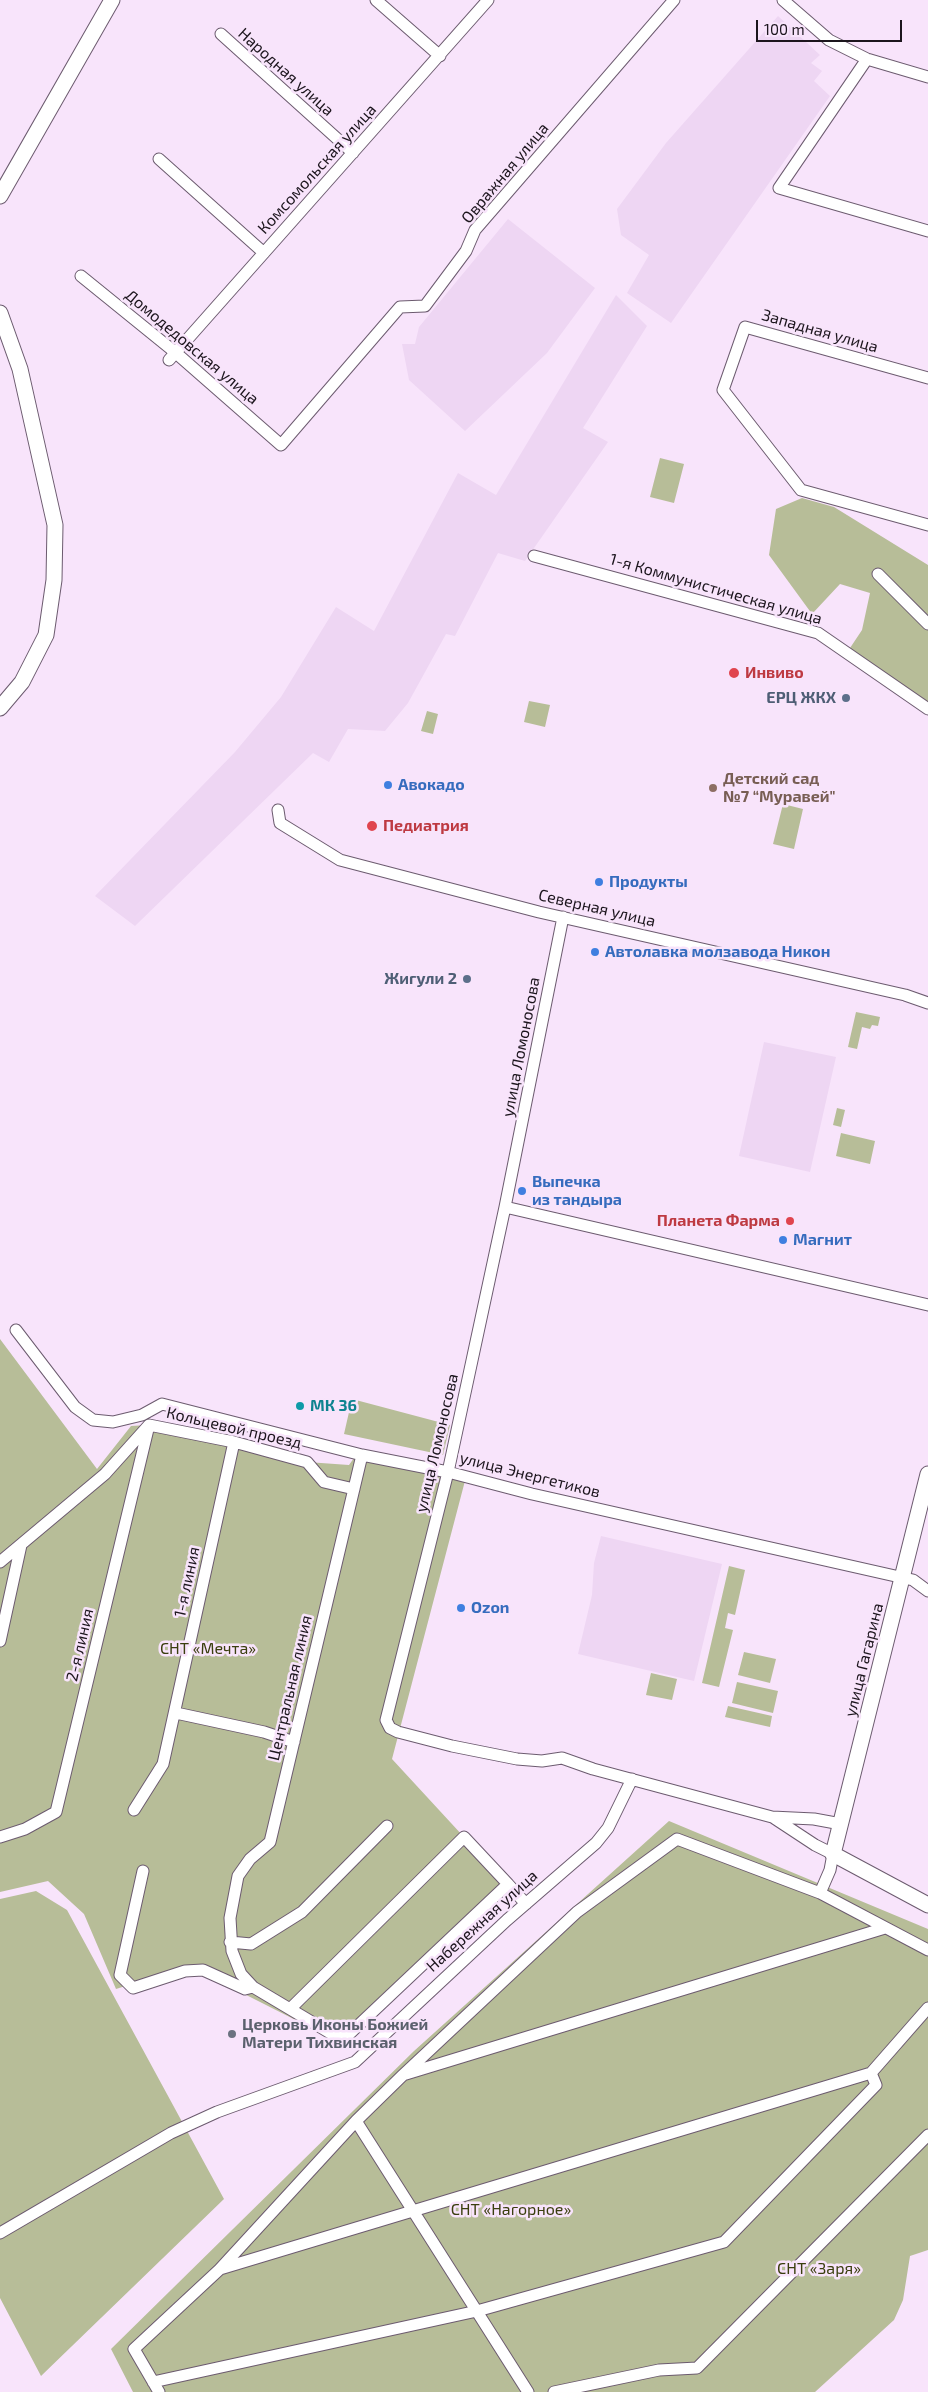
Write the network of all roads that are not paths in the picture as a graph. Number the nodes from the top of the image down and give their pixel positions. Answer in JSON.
{"nodes":[{"id":1,"x":112,"y":0,"type":"edge"},
{"id":2,"x":376,"y":0,"type":"edge"},
{"id":3,"x":488,"y":0,"type":"edge"},
{"id":4,"x":674,"y":0,"type":"edge"},
{"id":5,"x":783,"y":0,"type":"edge"},
{"id":6,"x":221,"y":34,"type":"dead end"},
{"id":7,"x":440,"y":56,"type":"junction"},
{"id":8,"x":867,"y":59,"type":"junction"},
{"id":9,"x":928,"y":77,"type":"edge"},
{"id":10,"x":352,"y":153,"type":"junction"},
{"id":11,"x":159,"y":160,"type":"dead end"},
{"id":12,"x":0,"y":196,"type":"edge"},
{"id":13,"x":928,"y":231,"type":"edge"},
{"id":14,"x":264,"y":253,"type":"junction"},
{"id":15,"x":81,"y":276,"type":"dead end"},
{"id":16,"x":0,"y":313,"type":"edge"},
{"id":17,"x":172,"y":356,"type":"junction"},
{"id":18,"x":928,"y":378,"type":"edge"},
{"id":19,"x":281,"y":444,"type":"joint"},
{"id":20,"x":928,"y":525,"type":"edge"},
{"id":21,"x":534,"y":556,"type":"dead end"},
{"id":22,"x":878,"y":574,"type":"dead end"},
{"id":23,"x":928,"y":624,"type":"edge"},
{"id":24,"x":0,"y":708,"type":"edge"},
{"id":25,"x":928,"y":709,"type":"edge"},
{"id":26,"x":278,"y":810,"type":"dead end"},
{"id":27,"x":564,"y":917,"type":"junction"},
{"id":28,"x":928,"y":1003,"type":"edge"},
{"id":29,"x":505,"y":1207,"type":"junction"},
{"id":30,"x":928,"y":1305,"type":"edge"},
{"id":31,"x":16,"y":1330,"type":"dead end"},
{"id":32,"x":149,"y":1425,"type":"junction"},
{"id":33,"x":234,"y":1442,"type":"junction"},
{"id":34,"x":362,"y":1455,"type":"junction"},
{"id":35,"x":448,"y":1472,"type":"junction"},
{"id":36,"x":928,"y":1474,"type":"edge"},
{"id":37,"x":354,"y":1489,"type":"junction"},
{"id":38,"x":21,"y":1545,"type":"junction"},
{"id":39,"x":0,"y":1562,"type":"edge"},
{"id":40,"x":903,"y":1578,"type":"junction"},
{"id":41,"x":928,"y":1591,"type":"edge"},
{"id":42,"x":0,"y":1640,"type":"edge"},
{"id":43,"x":176,"y":1713,"type":"junction"},
{"id":44,"x":294,"y":1742,"type":"junction"},
{"id":45,"x":632,"y":1779,"type":"junction"},
{"id":46,"x":134,"y":1810,"type":"dead end"},
{"id":47,"x":772,"y":1818,"type":"junction"},
{"id":48,"x":814,"y":1819,"type":"junction"},
{"id":49,"x":842,"y":1824,"type":"junction"},
{"id":50,"x":387,"y":1826,"type":"dead end"},
{"id":51,"x":0,"y":1837,"type":"edge"},
{"id":52,"x":807,"y":1839,"type":"junction"},
{"id":53,"x":834,"y":1854,"type":"junction"},
{"id":54,"x":143,"y":1871,"type":"dead end"},
{"id":55,"x":508,"y":1884,"type":"junction"},
{"id":56,"x":820,"y":1893,"type":"junction"},
{"id":57,"x":526,"y":1904,"type":"junction"},
{"id":58,"x":928,"y":1906,"type":"edge"},
{"id":59,"x":885,"y":1928,"type":"junction"},
{"id":60,"x":230,"y":1942,"type":"junction"},
{"id":61,"x":928,"y":1950,"type":"edge"},
{"id":62,"x":253,"y":1987,"type":"junction"},
{"id":63,"x":928,"y":2008,"type":"edge"},
{"id":64,"x":290,"y":2009,"type":"junction"},
{"id":65,"x":871,"y":2073,"type":"junction"},
{"id":66,"x":402,"y":2076,"type":"junction"},
{"id":67,"x":356,"y":2121,"type":"junction"},
{"id":68,"x":928,"y":2135,"type":"edge"},
{"id":69,"x":413,"y":2211,"type":"junction"},
{"id":70,"x":0,"y":2233,"type":"edge"},
{"id":71,"x":220,"y":2269,"type":"junction"},
{"id":72,"x":477,"y":2311,"type":"junction"},
{"id":73,"x":156,"y":2387,"type":"edge"},
{"id":74,"x":528,"y":2392,"type":"edge"},
{"id":75,"x":554,"y":2392,"type":"edge"}],
"edges":[{"from":1,"to":12,"type":"street"},
{"from":2,"to":7,"type":"street"},
{"from":3,"to":7,"type":"street","name":"Комсомольская улица"},
{"from":4,"to":19,"type":"street","name":"Овражная улица"},
{"from":5,"to":8,"type":"street"},
{"from":6,"to":10,"type":"street","name":"Народная улица"},
{"from":7,"to":10,"type":"street","name":"Комсомольская улица"},
{"from":8,"to":9,"type":"street"},
{"from":8,"to":13,"type":"street"},
{"from":10,"to":14,"type":"street","name":"Комсомольская улица"},
{"from":11,"to":14,"type":"street"},
{"from":14,"to":17,"type":"street","name":"Комсомольская улица"},
{"from":15,"to":17,"type":"street","name":"Домодедовская улица"},
{"from":16,"to":24,"type":"street"},
{"from":17,"to":19,"type":"street","name":"Домодедовская улица"},
{"from":18,"to":20,"type":"street","name":"Западная улица"},
{"from":21,"to":25,"type":"street","name":"1-я Коммунистическая улица"},
{"from":22,"to":23,"type":"street"},
{"from":26,"to":27,"type":"street","name":"Северная улица"},
{"from":27,"to":28,"type":"street","name":"Северная улица"},
{"from":27,"to":29,"type":"street","name":"улица Ломоносова"},
{"from":29,"to":30,"type":"street"},
{"from":29,"to":35,"type":"street","name":"улица Ломоносова"},
{"from":31,"to":34,"type":"street","name":"улица Энергетиков"},
{"from":32,"to":33,"type":"street","name":"Кольцевой проезд"},
{"from":32,"to":38,"type":"street","name":"Кольцевой проезд"},
{"from":32,"to":51,"type":"street","name":"2-я линия"},
{"from":33,"to":37,"type":"street","name":"Кольцевой проезд"},
{"from":33,"to":43,"type":"street","name":"1-я линия"},
{"from":34,"to":35,"type":"street","name":"улица Энергетиков"},
{"from":34,"to":37,"type":"street","name":"Центральная линия"},
{"from":35,"to":40,"type":"street","name":"улица Энергетиков"},
{"from":35,"to":45,"type":"street","name":"улица Ломоносова"},
{"from":36,"to":40,"type":"street","name":"улица Гагарина"},
{"from":37,"to":44,"type":"street","name":"Центральная линия"},
{"from":38,"to":39,"type":"street","name":"Кольцевой проезд"},
{"from":38,"to":42,"type":"street"},
{"from":40,"to":41,"type":"street","name":"улица Энергетиков"},
{"from":40,"to":49,"type":"street","name":"улица Гагарина"},
{"from":43,"to":44,"type":"street"},
{"from":43,"to":46,"type":"street","name":"1-я линия"},
{"from":44,"to":60,"type":"street","name":"Центральная линия"},
{"from":45,"to":47,"type":"street"},
{"from":45,"to":57,"type":"street","name":"Набережная улица"},
{"from":47,"to":48,"type":"street"},
{"from":47,"to":52,"type":"street"},
{"from":48,"to":49,"type":"street"},
{"from":48,"to":52,"type":"street"},
{"from":49,"to":53,"type":"street","name":"улица Гагарина"},
{"from":50,"to":60,"type":"street"},
{"from":52,"to":53,"type":"street"},
{"from":53,"to":56,"type":"street"},
{"from":53,"to":58,"type":"street"},
{"from":54,"to":62,"type":"street"},
{"from":55,"to":57,"type":"street"},
{"from":55,"to":64,"type":"street"},
{"from":55,"to":64,"type":"street"},
{"from":56,"to":59,"type":"street"},
{"from":56,"to":66,"type":"street"},
{"from":57,"to":70,"type":"street","name":"Набережная улица"},
{"from":59,"to":61,"type":"street"},
{"from":59,"to":66,"type":"street"},
{"from":60,"to":62,"type":"street","name":"Центральная линия"},
{"from":62,"to":64,"type":"street"},
{"from":63,"to":65,"type":"street"},
{"from":65,"to":69,"type":"street"},
{"from":65,"to":72,"type":"street"},
{"from":66,"to":67,"type":"street"},
{"from":67,"to":69,"type":"street"},
{"from":67,"to":71,"type":"street"},
{"from":68,"to":75,"type":"street"},
{"from":69,"to":71,"type":"street"},
{"from":69,"to":72,"type":"street"},
{"from":71,"to":73,"type":"street"},
{"from":72,"to":73,"type":"street"},
{"from":72,"to":74,"type":"street"}]}
